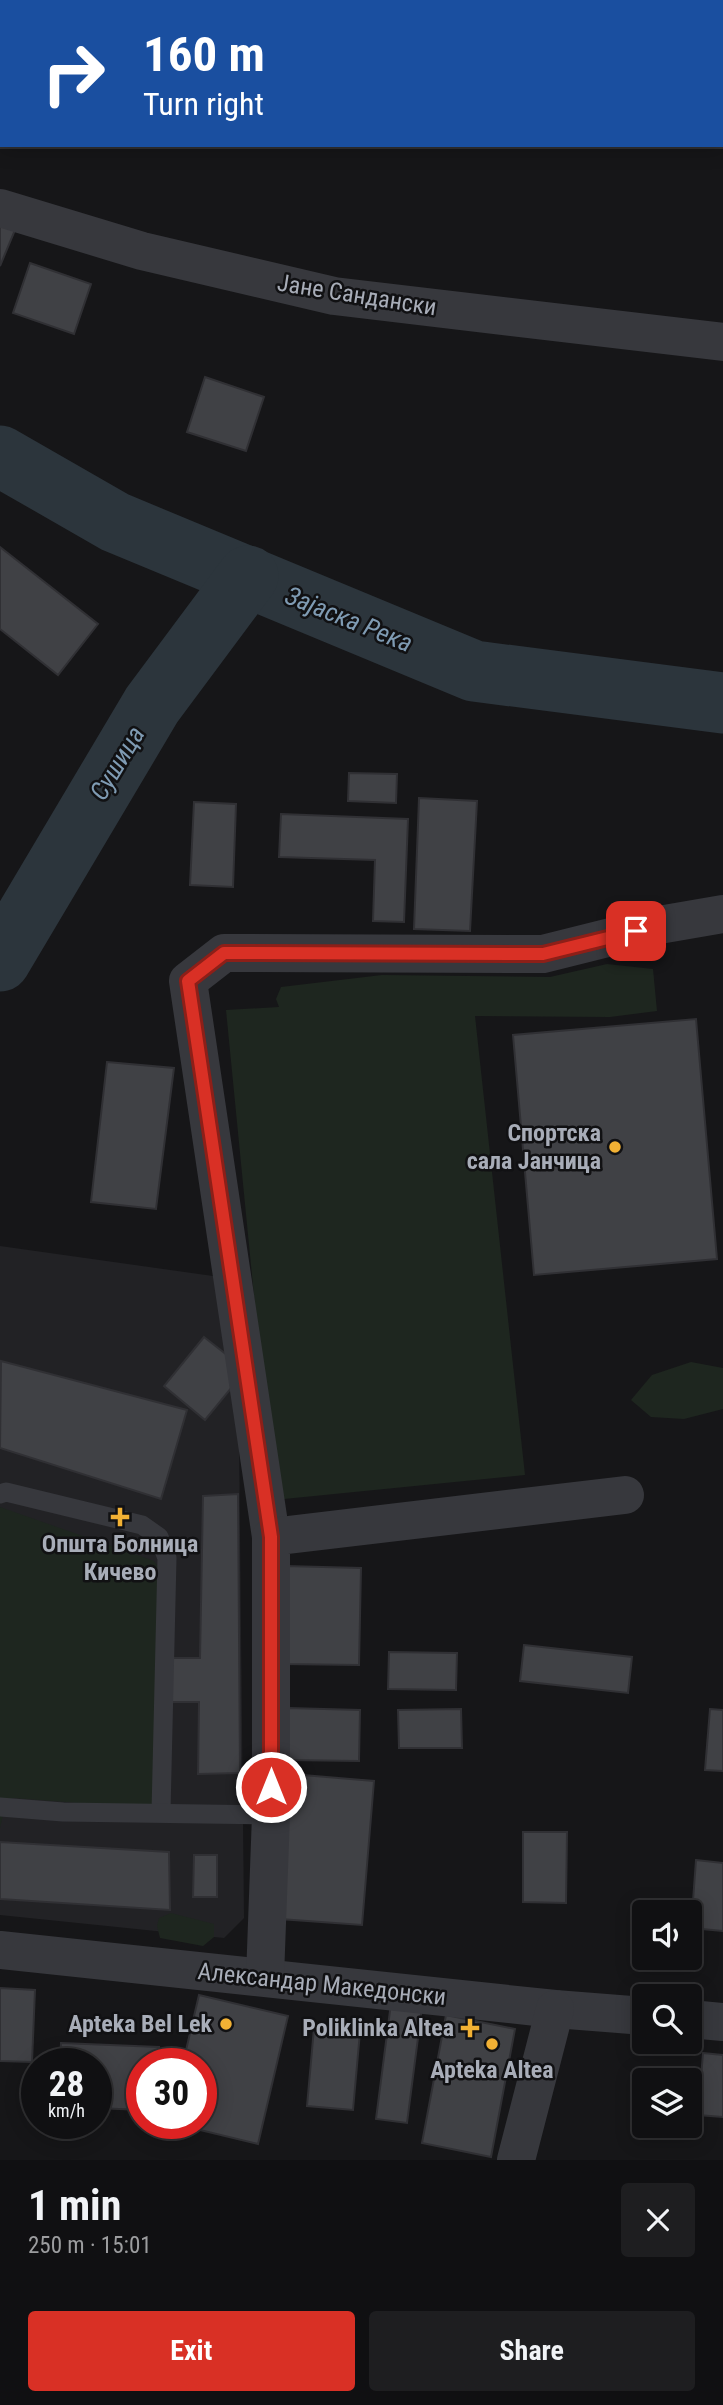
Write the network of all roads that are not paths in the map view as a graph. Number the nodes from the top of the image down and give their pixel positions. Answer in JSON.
{"nodes":[{"id":1,"x":0,"y":208,"type":"edge"},
{"id":2,"x":723,"y":342,"type":"edge"},
{"id":3,"x":723,"y":914,"type":"edge"},
{"id":4,"x":0,"y":1494,"type":"edge"},
{"id":5,"x":625,"y":1494,"type":"dead end"},
{"id":6,"x":271,"y":1537,"type":"junction"},
{"id":7,"x":0,"y":1807,"type":"edge"},
{"id":8,"x":161,"y":1812,"type":"junction"},
{"id":9,"x":271,"y":1815,"type":"junction"},
{"id":10,"x":0,"y":1950,"type":"edge"},
{"id":11,"x":265,"y":1977,"type":"junction"},
{"id":12,"x":555,"y":2008,"type":"junction"},
{"id":13,"x":632,"y":2014,"type":"edge"},
{"id":14,"x":702,"y":2020,"type":"edge"},
{"id":15,"x":723,"y":2022,"type":"edge"},
{"id":16,"x":516,"y":2160,"type":"edge"}],
"edges":[{"from":1,"to":2,"type":"street","name":"Јане Сандански"},
{"from":3,"to":6,"type":"street"},
{"from":4,"to":8,"type":"lane"},
{"from":5,"to":6,"type":"street"},
{"from":6,"to":9,"type":"street"},
{"from":7,"to":8,"type":"lane"},
{"from":8,"to":9,"type":"lane"},
{"from":9,"to":11,"type":"street"},
{"from":10,"to":11,"type":"street","name":"Александар Македонски"},
{"from":11,"to":12,"type":"street","name":"Александар Македонски"},
{"from":12,"to":13,"type":"street","name":"Александар Македонски"},
{"from":12,"to":16,"type":"street"},
{"from":14,"to":15,"type":"street"}]}
